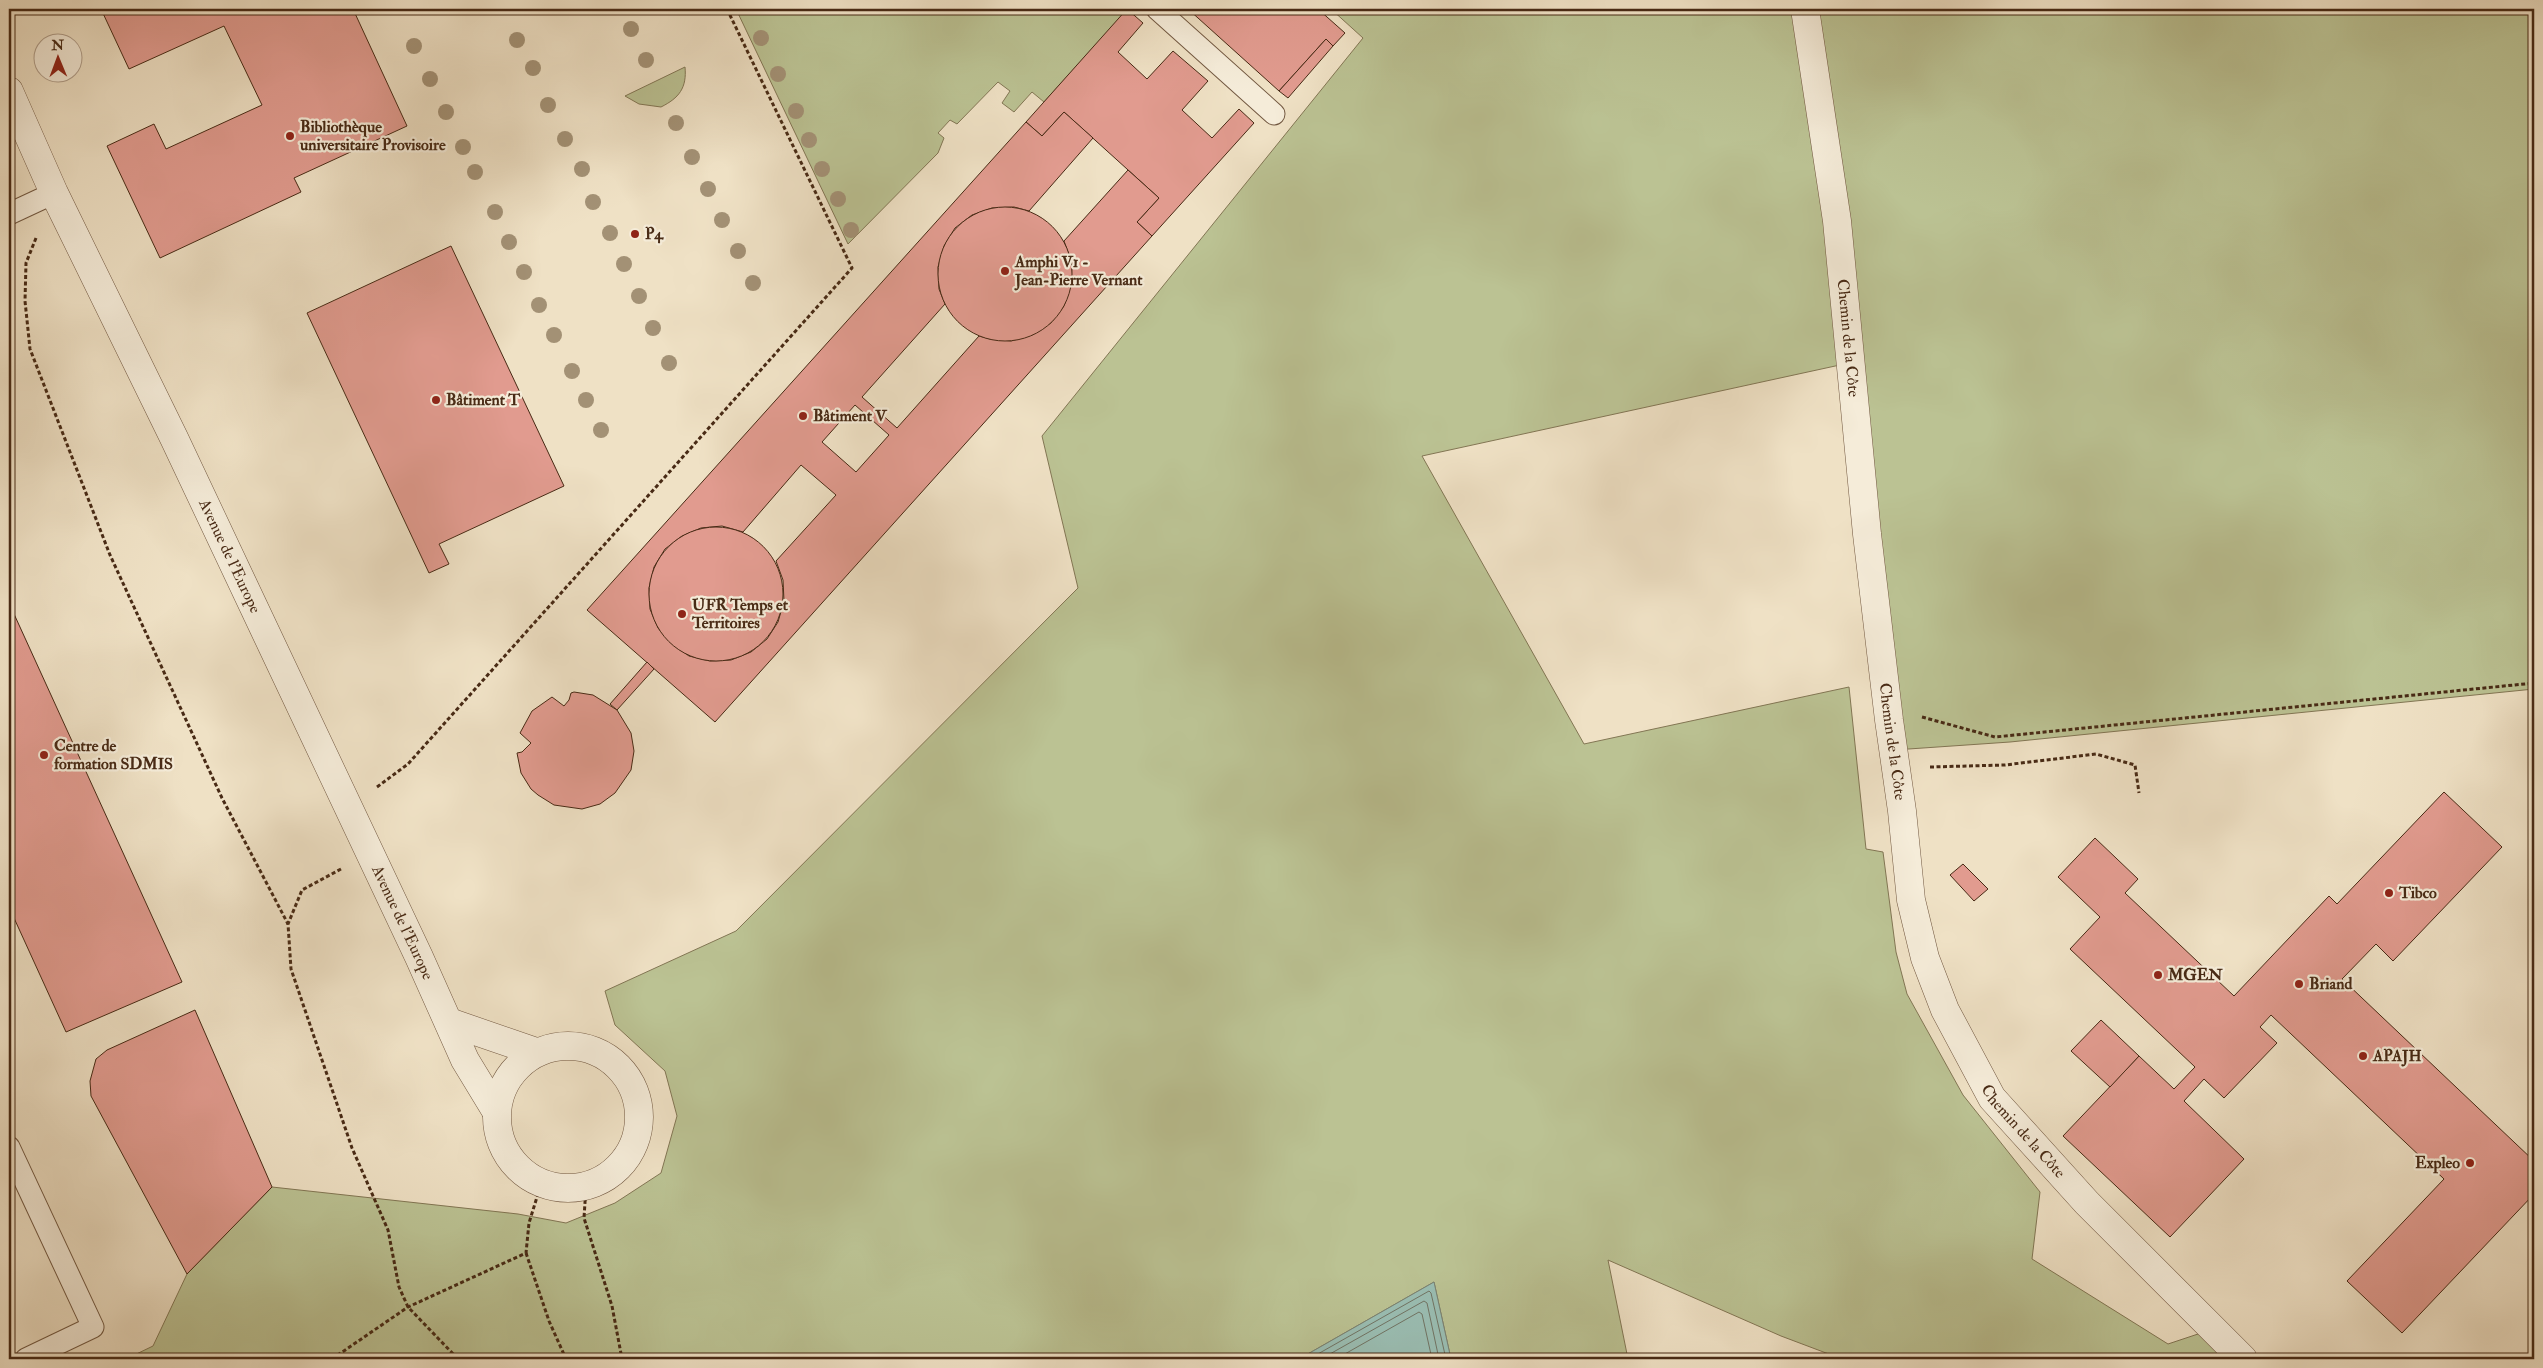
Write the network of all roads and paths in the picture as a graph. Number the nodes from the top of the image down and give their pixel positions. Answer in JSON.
{"nodes":[{"id":1,"x":726,"y":9,"type":"edge"},
{"id":2,"x":1157,"y":9,"type":"edge"},
{"id":3,"x":1805,"y":9,"type":"edge"},
{"id":4,"x":9,"y":91,"type":"edge"},
{"id":5,"x":1274,"y":114,"type":"dead end"},
{"id":6,"x":54,"y":193,"type":"junction"},
{"id":7,"x":9,"y":214,"type":"edge"},
{"id":8,"x":2534,"y":683,"type":"edge"},
{"id":9,"x":1889,"y":720,"type":"junction"},
{"id":10,"x":1897,"y":768,"type":"junction"},
{"id":11,"x":2139,"y":793,"type":"dead end"},
{"id":12,"x":347,"y":809,"type":"junction"},
{"id":13,"x":370,"y":854,"type":"junction"},
{"id":14,"x":288,"y":924,"type":"junction"},
{"id":15,"x":449,"y":1022,"type":"junction"},
{"id":16,"x":536,"y":1052,"type":"junction"},
{"id":17,"x":496,"y":1110,"type":"junction"},
{"id":18,"x":9,"y":1147,"type":"edge"},
{"id":19,"x":541,"y":1184,"type":"junction"},
{"id":20,"x":586,"y":1187,"type":"junction"},
{"id":21,"x":526,"y":1253,"type":"junction"},
{"id":22,"x":408,"y":1307,"type":"junction"},
{"id":23,"x":26,"y":1359,"type":"edge"},
{"id":24,"x":332,"y":1359,"type":"edge"},
{"id":25,"x":458,"y":1359,"type":"edge"},
{"id":26,"x":566,"y":1359,"type":"edge"},
{"id":27,"x":622,"y":1359,"type":"edge"},
{"id":28,"x":2243,"y":1359,"type":"edge"}],
"edges":[{"from":1,"to":12,"type":"path"},
{"from":2,"to":5,"type":"lane"},
{"from":3,"to":9,"type":"street","name":"Chemin de la Côte"},
{"from":4,"to":6,"type":"street","name":"Avenue de l'Europe"},
{"from":6,"to":7,"type":"lane"},
{"from":6,"to":12,"type":"street","name":"Avenue de l'Europe"},
{"from":6,"to":14,"type":"path"},
{"from":8,"to":9,"type":"path"},
{"from":9,"to":10,"type":"street","name":"Chemin de la Côte"},
{"from":10,"to":11,"type":"path"},
{"from":10,"to":28,"type":"street","name":"Chemin de la Côte"},
{"from":12,"to":13,"type":"street","name":"Avenue de l'Europe"},
{"from":13,"to":14,"type":"path"},
{"from":13,"to":15,"type":"street","name":"Avenue de l'Europe"},
{"from":14,"to":22,"type":"path"},
{"from":15,"to":16,"type":"street"},
{"from":15,"to":17,"type":"street","name":"Avenue de l'Europe"},
{"from":16,"to":17,"type":"street"},
{"from":16,"to":20,"type":"street"},
{"from":17,"to":19,"type":"street"},
{"from":18,"to":23,"type":"lane"},
{"from":19,"to":20,"type":"street"},
{"from":19,"to":21,"type":"path"},
{"from":20,"to":27,"type":"path"},
{"from":21,"to":22,"type":"path"},
{"from":21,"to":26,"type":"path"},
{"from":22,"to":24,"type":"path"},
{"from":22,"to":25,"type":"path"}]}
